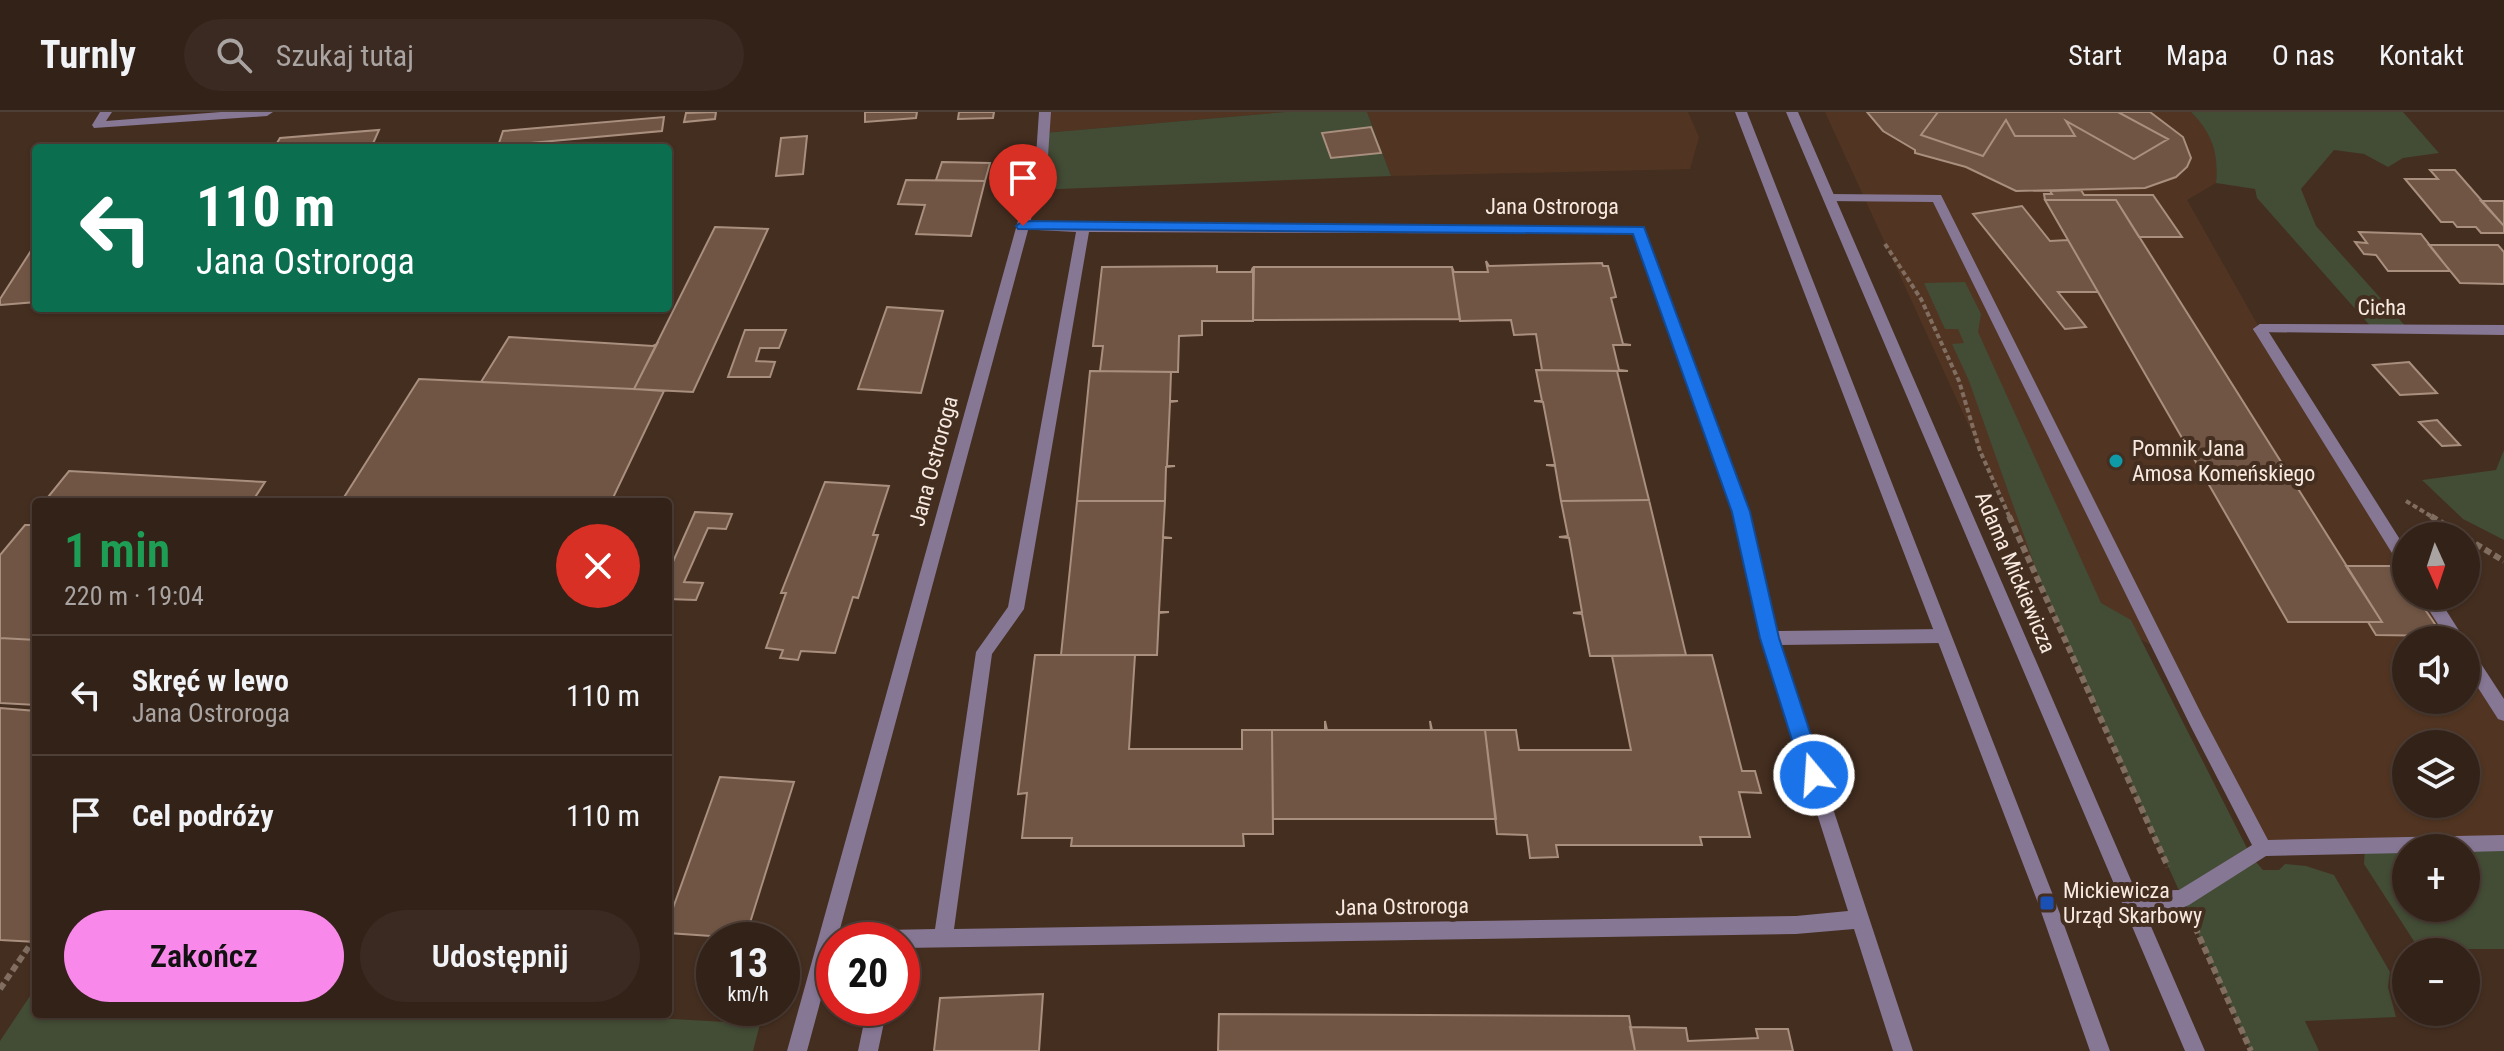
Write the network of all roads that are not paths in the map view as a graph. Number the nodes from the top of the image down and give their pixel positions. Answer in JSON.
{"nodes":[{"id":1,"x":106,"y":112,"type":"edge"},
{"id":2,"x":267,"y":112,"type":"edge"},
{"id":3,"x":1045,"y":112,"type":"edge"},
{"id":4,"x":1741,"y":112,"type":"edge"},
{"id":5,"x":1792,"y":112,"type":"edge"},
{"id":6,"x":1829,"y":198,"type":"junction"},
{"id":7,"x":1023,"y":226,"type":"junction"},
{"id":8,"x":1083,"y":228,"type":"junction"},
{"id":9,"x":2504,"y":330,"type":"edge"},
{"id":10,"x":2392,"y":540,"type":"edge"},
{"id":11,"x":1943,"y":636,"type":"junction"},
{"id":12,"x":1769,"y":638,"type":"junction"},
{"id":13,"x":2480,"y":677,"type":"edge"},
{"id":14,"x":2504,"y":714,"type":"edge"},
{"id":15,"x":2504,"y":843,"type":"edge"},
{"id":16,"x":2263,"y":848,"type":"junction"},
{"id":17,"x":2131,"y":900,"type":"junction"},
{"id":18,"x":1860,"y":919,"type":"junction"},
{"id":19,"x":837,"y":922,"type":"edge"},
{"id":20,"x":920,"y":938,"type":"edge"},
{"id":21,"x":943,"y":938,"type":"junction"},
{"id":22,"x":816,"y":991,"type":"edge"},
{"id":23,"x":873,"y":1026,"type":"edge"},
{"id":24,"x":797,"y":1051,"type":"edge"},
{"id":25,"x":868,"y":1051,"type":"edge"},
{"id":26,"x":1903,"y":1051,"type":"edge"},
{"id":27,"x":2100,"y":1051,"type":"edge"},
{"id":28,"x":2195,"y":1051,"type":"edge"}],
"edges":[{"from":1,"to":2,"type":"street"},
{"from":3,"to":7,"type":"street","name":"Jana Ostroroga"},
{"from":4,"to":11,"type":"street"},
{"from":5,"to":6,"type":"street","name":"Adama Mickiewicza"},
{"from":6,"to":16,"type":"street"},
{"from":6,"to":17,"type":"street","name":"Adama Mickiewicza"},
{"from":7,"to":8,"type":"street","name":"Jana Ostroroga"},
{"from":7,"to":19,"type":"street","name":"Jana Ostroroga"},
{"from":8,"to":12,"type":"street","name":"Jana Ostroroga"},
{"from":8,"to":21,"type":"street"},
{"from":9,"to":10,"type":"street","name":"Cicha"},
{"from":11,"to":12,"type":"street"},
{"from":11,"to":27,"type":"street"},
{"from":12,"to":18,"type":"street","name":"Jana Ostroroga"},
{"from":13,"to":14,"type":"street"},
{"from":15,"to":16,"type":"street"},
{"from":16,"to":17,"type":"street"},
{"from":17,"to":28,"type":"street","name":"Adama Mickiewicza"},
{"from":18,"to":21,"type":"street","name":"Jana Ostroroga"},
{"from":18,"to":26,"type":"street","name":"Jana Ostroroga"},
{"from":20,"to":21,"type":"street","name":"Jana Ostroroga"},
{"from":22,"to":24,"type":"street","name":"Jana Ostroroga"},
{"from":23,"to":25,"type":"street"}]}
